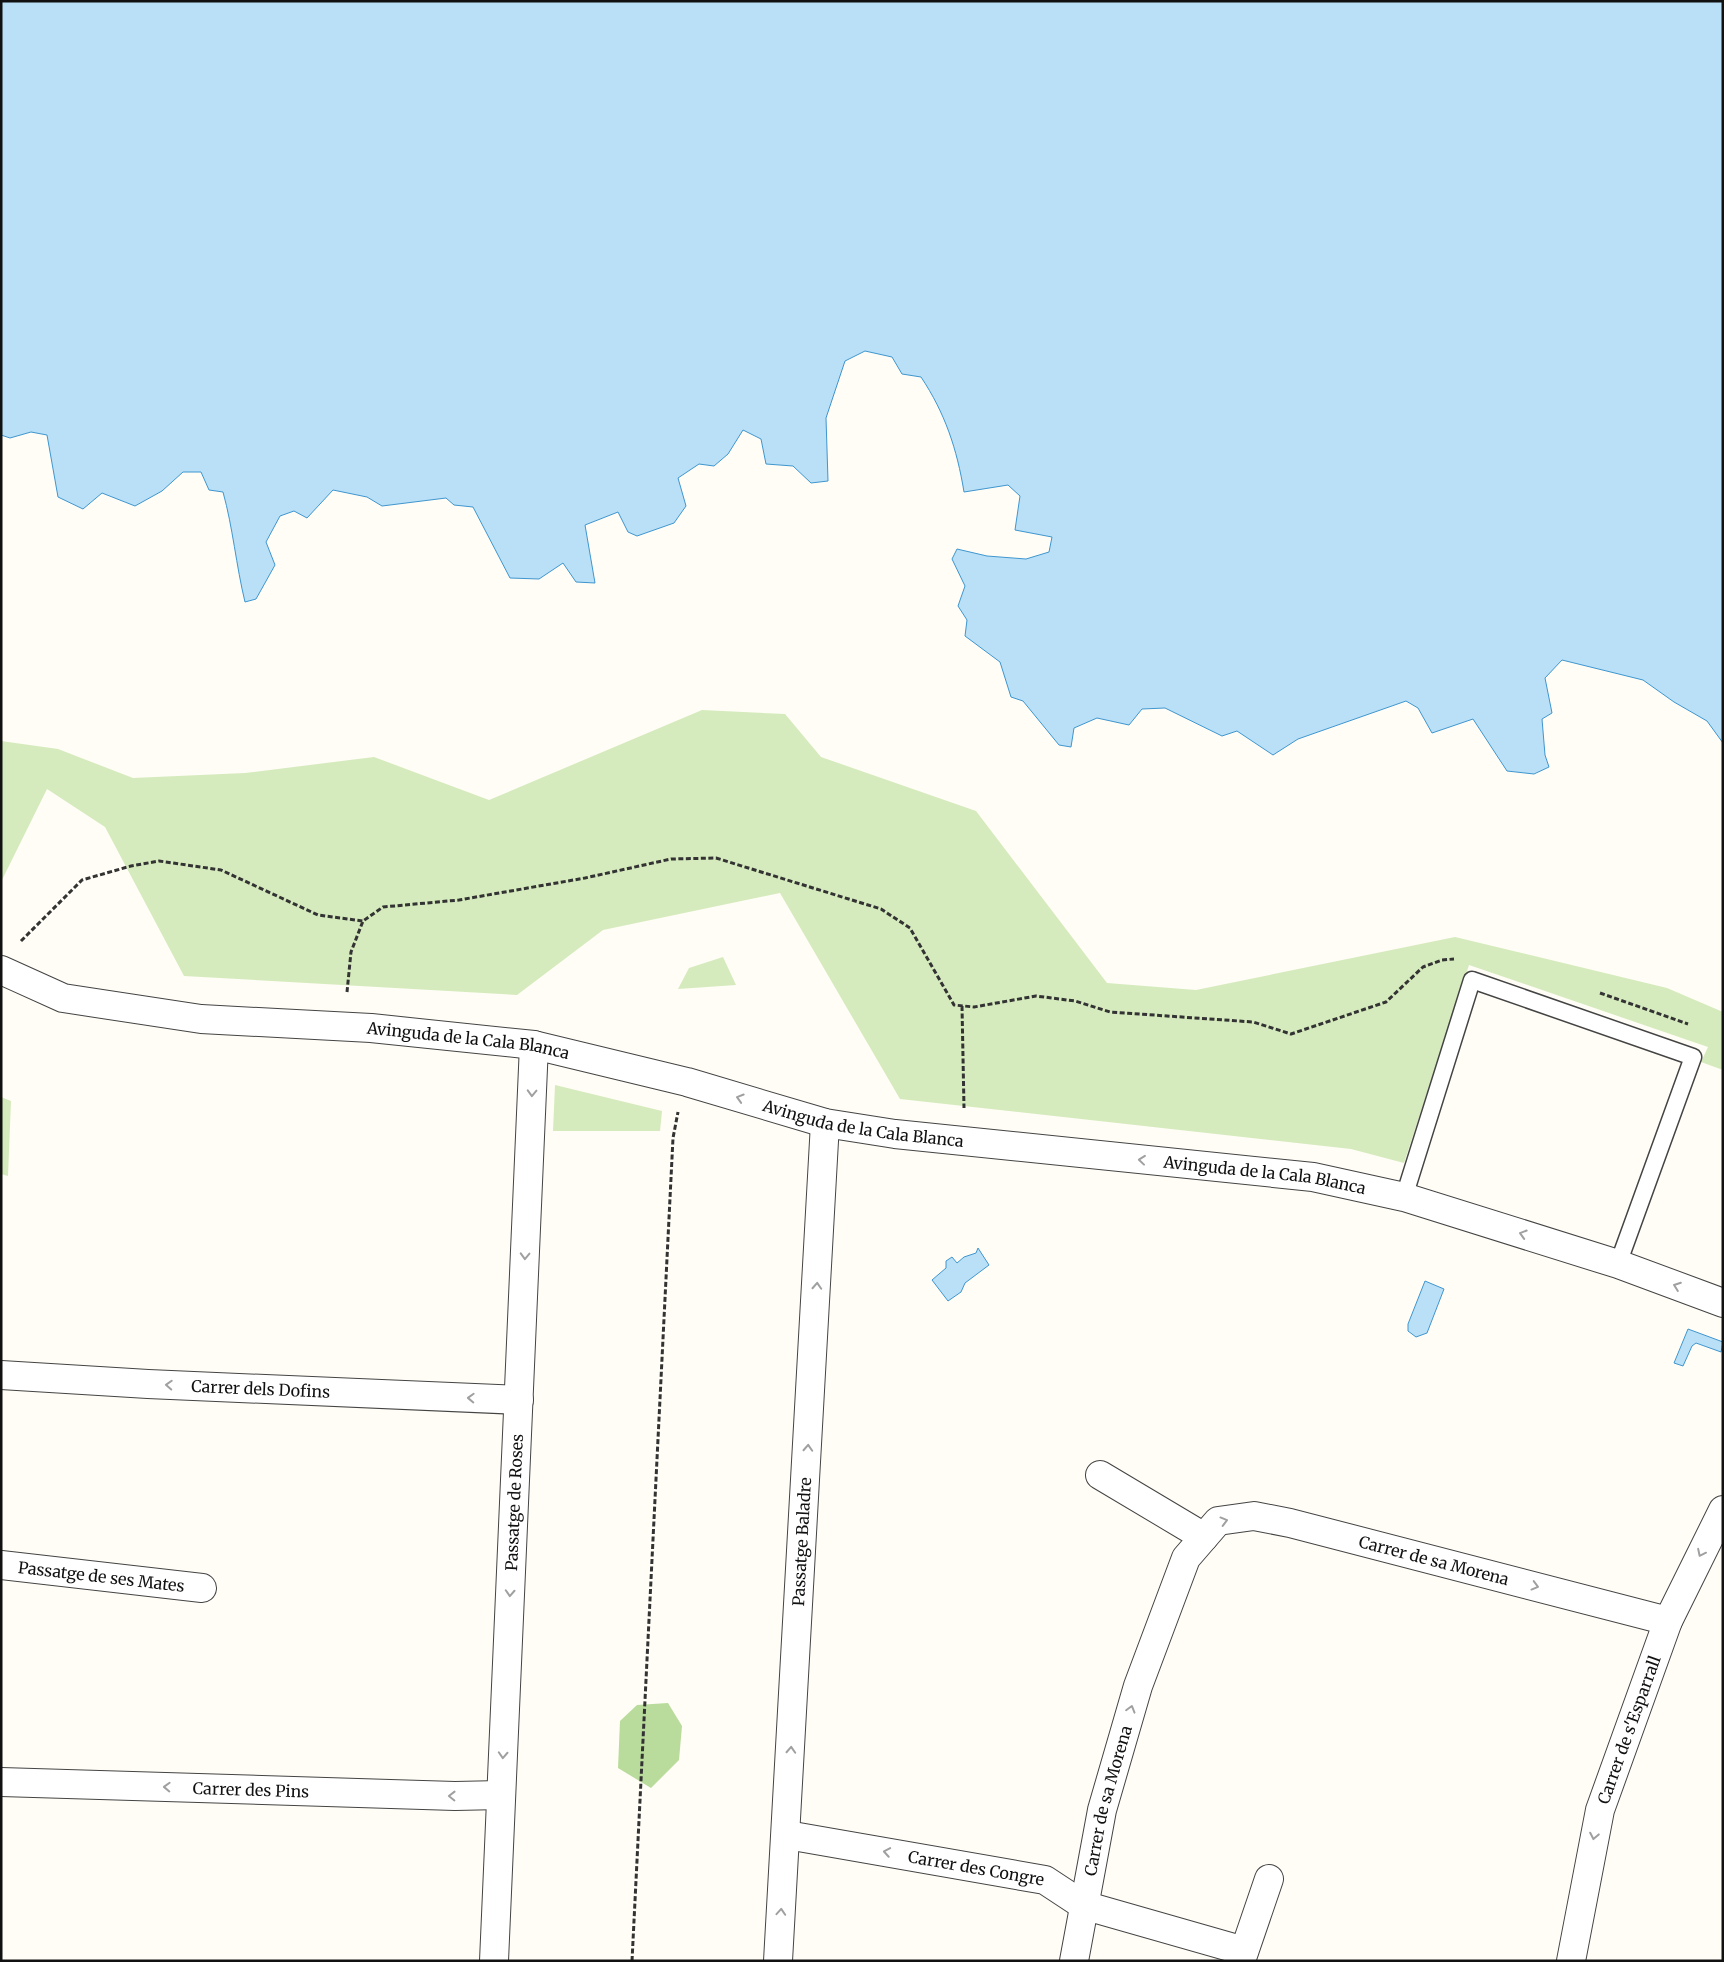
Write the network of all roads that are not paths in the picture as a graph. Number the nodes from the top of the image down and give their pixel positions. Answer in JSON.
{"nodes":[{"id":1,"x":1,"y":970,"type":"edge"},
{"id":2,"x":534,"y":1045,"type":"junction"},
{"id":3,"x":825,"y":1123,"type":"junction"},
{"id":4,"x":1404,"y":1197,"type":"junction"},
{"id":5,"x":1618,"y":1264,"type":"junction"},
{"id":6,"x":1723,"y":1302,"type":"edge"},
{"id":7,"x":1,"y":1375,"type":"edge"},
{"id":8,"x":519,"y":1400,"type":"junction"},
{"id":9,"x":1100,"y":1475,"type":"dead end"},
{"id":10,"x":1723,"y":1510,"type":"edge"},
{"id":11,"x":1204,"y":1537,"type":"junction"},
{"id":12,"x":1,"y":1565,"type":"edge"},
{"id":13,"x":202,"y":1588,"type":"dead end"},
{"id":14,"x":1668,"y":1621,"type":"junction"},
{"id":15,"x":1,"y":1782,"type":"edge"},
{"id":16,"x":501,"y":1795,"type":"junction"},
{"id":17,"x":786,"y":1835,"type":"junction"},
{"id":18,"x":1269,"y":1879,"type":"dead end"},
{"id":19,"x":1083,"y":1905,"type":"junction"},
{"id":20,"x":1242,"y":1956,"type":"edge"},
{"id":21,"x":494,"y":1961,"type":"edge"},
{"id":22,"x":778,"y":1961,"type":"edge"},
{"id":23,"x":1074,"y":1961,"type":"edge"},
{"id":24,"x":1570,"y":1961,"type":"edge"}],
"edges":[{"from":1,"to":2,"type":"street","name":"Avinguda de la Cala Blanca"},
{"from":3,"to":2,"type":"street","name":"Avinguda de la Cala Blanca","one_way":true},
{"from":2,"to":8,"type":"street","name":"Passatge de Roses","one_way":true},
{"from":4,"to":3,"type":"street","name":"Avinguda de la Cala Blanca","one_way":true},
{"from":17,"to":3,"type":"street","name":"Passatge Baladre","one_way":true},
{"from":5,"to":4,"type":"street","name":"Avinguda de la Cala Blanca","one_way":true},
{"from":4,"to":5,"type":"lane"},
{"from":6,"to":5,"type":"street","name":"Avinguda de la Cala Blanca","one_way":true},
{"from":8,"to":7,"type":"street","name":"Carrer dels Dofins","one_way":true},
{"from":8,"to":16,"type":"street","name":"Passatge de Roses","one_way":true},
{"from":9,"to":11,"type":"street"},
{"from":10,"to":14,"type":"street","name":"Carrer de s'Esparrall","one_way":true},
{"from":11,"to":14,"type":"street","name":"Carrer de sa Morena","one_way":true},
{"from":19,"to":11,"type":"street","name":"Carrer de sa Morena","one_way":true},
{"from":12,"to":13,"type":"street","name":"Passatge de ses Mates"},
{"from":14,"to":24,"type":"street","name":"Carrer de s'Esparrall","one_way":true},
{"from":16,"to":15,"type":"street","name":"Carrer des Pins","one_way":true},
{"from":16,"to":21,"type":"street","name":"Passatge de Roses"},
{"from":19,"to":17,"type":"street","name":"Carrer des Congre","one_way":true},
{"from":22,"to":17,"type":"street","name":"Passatge Baladre","one_way":true},
{"from":18,"to":20,"type":"street","name":"Carrer des Congre"},
{"from":19,"to":20,"type":"street","name":"Carrer des Congre"},
{"from":19,"to":23,"type":"street","name":"Carrer de sa Morena"}]}
